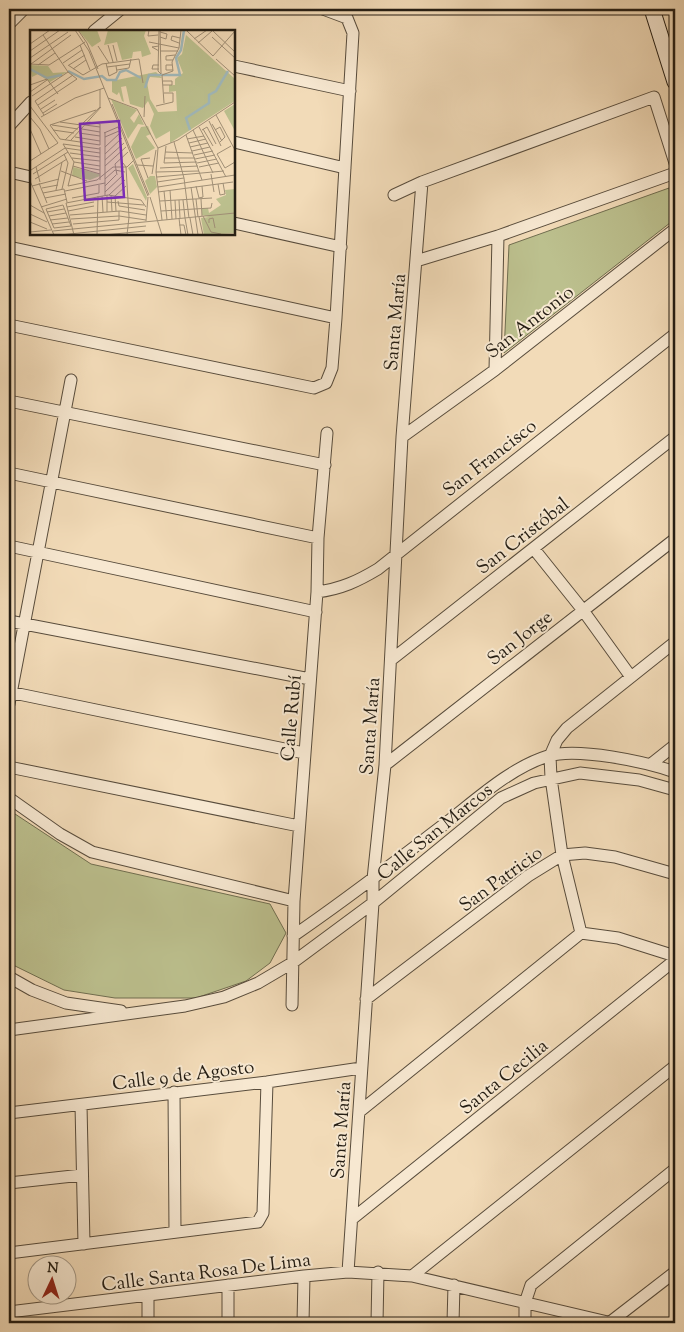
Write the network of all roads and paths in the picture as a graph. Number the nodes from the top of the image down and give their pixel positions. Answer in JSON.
{"nodes":[{"id":1,"x":24,"y":9,"type":"edge"},
{"id":2,"x":121,"y":9,"type":"edge"},
{"id":3,"x":323,"y":9,"type":"edge"},
{"id":4,"x":652,"y":9,"type":"edge"},
{"id":5,"x":10,"y":20,"type":"edge"},
{"id":6,"x":95,"y":30,"type":"edge"},
{"id":7,"x":235,"y":66,"type":"edge"},
{"id":8,"x":675,"y":82,"type":"edge"},
{"id":9,"x":350,"y":91,"type":"junction"},
{"id":10,"x":30,"y":103,"type":"edge"},
{"id":11,"x":9,"y":126,"type":"edge"},
{"id":12,"x":235,"y":142,"type":"edge"},
{"id":13,"x":675,"y":163,"type":"edge"},
{"id":14,"x":345,"y":168,"type":"junction"},
{"id":15,"x":9,"y":172,"type":"edge"},
{"id":16,"x":675,"y":173,"type":"edge"},
{"id":17,"x":30,"y":177,"type":"edge"},
{"id":18,"x":422,"y":182,"type":"junction"},
{"id":19,"x":394,"y":195,"type":"dead end"},
{"id":20,"x":235,"y":223,"type":"edge"},
{"id":21,"x":675,"y":229,"type":"edge"},
{"id":22,"x":498,"y":236,"type":"junction"},
{"id":23,"x":9,"y":247,"type":"edge"},
{"id":24,"x":341,"y":247,"type":"junction"},
{"id":25,"x":416,"y":261,"type":"junction"},
{"id":26,"x":336,"y":318,"type":"junction"},
{"id":27,"x":9,"y":325,"type":"edge"},
{"id":28,"x":675,"y":334,"type":"edge"},
{"id":29,"x":495,"y":370,"type":"junction"},
{"id":30,"x":71,"y":380,"type":"dead end"},
{"id":31,"x":9,"y":401,"type":"edge"},
{"id":32,"x":66,"y":413,"type":"junction"},
{"id":33,"x":327,"y":433,"type":"dead end"},
{"id":34,"x":402,"y":437,"type":"junction"},
{"id":35,"x":675,"y":437,"type":"edge"},
{"id":36,"x":325,"y":465,"type":"junction"},
{"id":37,"x":9,"y":473,"type":"edge"},
{"id":38,"x":52,"y":482,"type":"junction"},
{"id":39,"x":318,"y":538,"type":"junction"},
{"id":40,"x":675,"y":538,"type":"edge"},
{"id":41,"x":9,"y":546,"type":"edge"},
{"id":42,"x":534,"y":549,"type":"junction"},
{"id":43,"x":40,"y":552,"type":"junction"},
{"id":44,"x":395,"y":553,"type":"junction"},
{"id":45,"x":317,"y":592,"type":"junction"},
{"id":46,"x":582,"y":609,"type":"junction"},
{"id":47,"x":316,"y":612,"type":"junction"},
{"id":48,"x":9,"y":621,"type":"edge"},
{"id":49,"x":25,"y":624,"type":"junction"},
{"id":50,"x":675,"y":642,"type":"edge"},
{"id":51,"x":391,"y":660,"type":"junction"},
{"id":52,"x":631,"y":677,"type":"junction"},
{"id":53,"x":310,"y":678,"type":"junction"},
{"id":54,"x":10,"y":696,"type":"edge"},
{"id":55,"x":675,"y":745,"type":"edge"},
{"id":56,"x":304,"y":753,"type":"junction"},
{"id":57,"x":550,"y":756,"type":"junction"},
{"id":58,"x":651,"y":764,"type":"junction"},
{"id":59,"x":385,"y":765,"type":"junction"},
{"id":60,"x":9,"y":767,"type":"edge"},
{"id":61,"x":675,"y":772,"type":"edge"},
{"id":62,"x":551,"y":778,"type":"junction"},
{"id":63,"x":675,"y":790,"type":"edge"},
{"id":64,"x":9,"y":798,"type":"edge"},
{"id":65,"x":299,"y":826,"type":"junction"},
{"id":66,"x":562,"y":855,"type":"junction"},
{"id":67,"x":675,"y":874,"type":"edge"},
{"id":68,"x":373,"y":879,"type":"junction"},
{"id":69,"x":294,"y":901,"type":"junction"},
{"id":70,"x":373,"y":903,"type":"junction"},
{"id":71,"x":581,"y":932,"type":"junction"},
{"id":72,"x":293,"y":936,"type":"junction"},
{"id":73,"x":675,"y":956,"type":"edge"},
{"id":74,"x":675,"y":960,"type":"edge"},
{"id":75,"x":292,"y":963,"type":"junction"},
{"id":76,"x":9,"y":977,"type":"edge"},
{"id":77,"x":366,"y":999,"type":"junction"},
{"id":78,"x":292,"y":1005,"type":"dead end"},
{"id":79,"x":132,"y":1013,"type":"junction"},
{"id":80,"x":9,"y":1030,"type":"edge"},
{"id":81,"x":675,"y":1066,"type":"edge"},
{"id":82,"x":361,"y":1068,"type":"junction"},
{"id":83,"x":267,"y":1082,"type":"junction"},
{"id":84,"x":174,"y":1092,"type":"junction"},
{"id":85,"x":81,"y":1105,"type":"junction"},
{"id":86,"x":359,"y":1112,"type":"junction"},
{"id":87,"x":9,"y":1113,"type":"edge"},
{"id":88,"x":675,"y":1169,"type":"edge"},
{"id":89,"x":82,"y":1175,"type":"junction"},
{"id":90,"x":9,"y":1183,"type":"edge"},
{"id":91,"x":352,"y":1219,"type":"junction"},
{"id":92,"x":175,"y":1232,"type":"junction"},
{"id":93,"x":84,"y":1244,"type":"junction"},
{"id":94,"x":9,"y":1253,"type":"edge"},
{"id":95,"x":348,"y":1272,"type":"junction"},
{"id":96,"x":378,"y":1272,"type":"junction"},
{"id":97,"x":675,"y":1272,"type":"edge"},
{"id":98,"x":304,"y":1276,"type":"junction"},
{"id":99,"x":412,"y":1276,"type":"junction"},
{"id":100,"x":228,"y":1285,"type":"junction"},
{"id":101,"x":454,"y":1285,"type":"junction"},
{"id":102,"x":148,"y":1295,"type":"junction"},
{"id":103,"x":525,"y":1303,"type":"junction"},
{"id":104,"x":9,"y":1312,"type":"edge"},
{"id":105,"x":148,"y":1323,"type":"edge"},
{"id":106,"x":228,"y":1323,"type":"edge"},
{"id":107,"x":303,"y":1323,"type":"edge"},
{"id":108,"x":377,"y":1323,"type":"edge"},
{"id":109,"x":453,"y":1323,"type":"edge"},
{"id":110,"x":525,"y":1323,"type":"edge"},
{"id":111,"x":611,"y":1323,"type":"edge"}],
"edges":[{"from":1,"to":5,"type":"street"},
{"from":2,"to":6,"type":"street"},
{"from":3,"to":9,"type":"street"},
{"from":4,"to":8,"type":"street"},
{"from":7,"to":9,"type":"street"},
{"from":9,"to":14,"type":"street"},
{"from":10,"to":11,"type":"street"},
{"from":12,"to":14,"type":"street"},
{"from":13,"to":18,"type":"street"},
{"from":14,"to":24,"type":"street"},
{"from":15,"to":17,"type":"street"},
{"from":16,"to":22,"type":"street"},
{"from":18,"to":19,"type":"street"},
{"from":18,"to":25,"type":"street","name":"Santa María"},
{"from":20,"to":24,"type":"street"},
{"from":21,"to":29,"type":"street","name":"San Antonio"},
{"from":22,"to":25,"type":"street"},
{"from":22,"to":29,"type":"street"},
{"from":23,"to":26,"type":"street"},
{"from":24,"to":26,"type":"street"},
{"from":25,"to":34,"type":"street","name":"Santa María"},
{"from":26,"to":27,"type":"street"},
{"from":28,"to":44,"type":"street","name":"San Francisco"},
{"from":29,"to":34,"type":"street","name":"San Antonio"},
{"from":30,"to":32,"type":"street"},
{"from":31,"to":32,"type":"street"},
{"from":32,"to":36,"type":"street"},
{"from":32,"to":38,"type":"street"},
{"from":33,"to":36,"type":"street","name":"Calle Rubí"},
{"from":34,"to":44,"type":"street","name":"Santa María"},
{"from":35,"to":42,"type":"street","name":"San Cristóbal"},
{"from":36,"to":39,"type":"street","name":"Calle Rubí"},
{"from":37,"to":38,"type":"street"},
{"from":38,"to":39,"type":"street"},
{"from":38,"to":43,"type":"street"},
{"from":39,"to":45,"type":"street","name":"Calle Rubí"},
{"from":40,"to":46,"type":"street","name":"San Jorge"},
{"from":41,"to":43,"type":"street"},
{"from":42,"to":46,"type":"street"},
{"from":42,"to":51,"type":"street","name":"San Cristóbal"},
{"from":43,"to":47,"type":"street"},
{"from":43,"to":49,"type":"street"},
{"from":44,"to":45,"type":"street","name":"San Francisco"},
{"from":44,"to":51,"type":"street","name":"Santa María"},
{"from":45,"to":47,"type":"street","name":"Calle Rubí"},
{"from":46,"to":52,"type":"street"},
{"from":46,"to":59,"type":"street","name":"San Jorge"},
{"from":47,"to":53,"type":"street","name":"Calle Rubí"},
{"from":48,"to":49,"type":"street"},
{"from":49,"to":53,"type":"street"},
{"from":49,"to":54,"type":"street"},
{"from":50,"to":52,"type":"street"},
{"from":51,"to":59,"type":"street","name":"Santa María"},
{"from":52,"to":57,"type":"street"},
{"from":53,"to":56,"type":"street","name":"Calle Rubí"},
{"from":54,"to":56,"type":"street"},
{"from":55,"to":58,"type":"street"},
{"from":56,"to":65,"type":"street","name":"Calle Rubí"},
{"from":57,"to":58,"type":"street","name":"Calle San Marcos"},
{"from":57,"to":62,"type":"street"},
{"from":57,"to":68,"type":"street","name":"Calle San Marcos"},
{"from":58,"to":61,"type":"street","name":"Calle San Marcos"},
{"from":59,"to":68,"type":"street","name":"Santa María"},
{"from":60,"to":65,"type":"street"},
{"from":62,"to":63,"type":"street","name":"Calle San Marcos"},
{"from":62,"to":66,"type":"street"},
{"from":62,"to":70,"type":"street","name":"Calle San Marcos"},
{"from":64,"to":69,"type":"street"},
{"from":65,"to":69,"type":"street","name":"Calle Rubí"},
{"from":66,"to":67,"type":"street","name":"San Patricio"},
{"from":66,"to":71,"type":"street"},
{"from":66,"to":77,"type":"street","name":"San Patricio"},
{"from":68,"to":70,"type":"street","name":"Santa María"},
{"from":68,"to":72,"type":"street","name":"Calle San Marcos"},
{"from":69,"to":72,"type":"street","name":"Calle Rubí"},
{"from":70,"to":75,"type":"street","name":"Calle San Marcos"},
{"from":70,"to":77,"type":"street","name":"Santa María"},
{"from":71,"to":73,"type":"street"},
{"from":71,"to":86,"type":"street"},
{"from":72,"to":75,"type":"street","name":"Calle Rubí"},
{"from":74,"to":91,"type":"street","name":"Santa Cecilia"},
{"from":75,"to":78,"type":"street","name":"Calle Rubí"},
{"from":75,"to":79,"type":"street","name":"Calle San Marcos"},
{"from":76,"to":79,"type":"street"},
{"from":77,"to":82,"type":"street","name":"Santa María"},
{"from":79,"to":80,"type":"street","name":"Calle San Marcos"},
{"from":81,"to":99,"type":"street"},
{"from":82,"to":83,"type":"street","name":"Calle 9 de Agosto"},
{"from":82,"to":86,"type":"street","name":"Santa María"},
{"from":83,"to":84,"type":"street","name":"Calle 9 de Agosto"},
{"from":83,"to":92,"type":"street"},
{"from":84,"to":85,"type":"street","name":"Calle 9 de Agosto"},
{"from":84,"to":92,"type":"street"},
{"from":85,"to":87,"type":"street","name":"Calle 9 de Agosto"},
{"from":85,"to":89,"type":"street"},
{"from":86,"to":91,"type":"street","name":"Santa María"},
{"from":88,"to":103,"type":"street"},
{"from":89,"to":90,"type":"street"},
{"from":89,"to":93,"type":"street"},
{"from":91,"to":95,"type":"street","name":"Santa María"},
{"from":92,"to":93,"type":"street"},
{"from":93,"to":94,"type":"street"},
{"from":95,"to":96,"type":"street","name":"Calle Santa Rosa De Lima"},
{"from":95,"to":98,"type":"street","name":"Calle Santa Rosa De Lima"},
{"from":96,"to":99,"type":"street","name":"Calle Santa Rosa De Lima"},
{"from":96,"to":108,"type":"street"},
{"from":97,"to":111,"type":"street"},
{"from":98,"to":100,"type":"street","name":"Calle Santa Rosa De Lima"},
{"from":98,"to":107,"type":"street"},
{"from":99,"to":101,"type":"street","name":"Calle Santa Rosa De Lima"},
{"from":100,"to":102,"type":"street","name":"Calle Santa Rosa De Lima"},
{"from":100,"to":106,"type":"street"},
{"from":101,"to":103,"type":"street","name":"Calle Santa Rosa De Lima"},
{"from":101,"to":109,"type":"street"},
{"from":102,"to":104,"type":"street","name":"Calle Santa Rosa De Lima"},
{"from":102,"to":105,"type":"street"},
{"from":103,"to":110,"type":"street"},
{"from":103,"to":111,"type":"street","name":"Calle Santa Rosa De Lima"}]}
